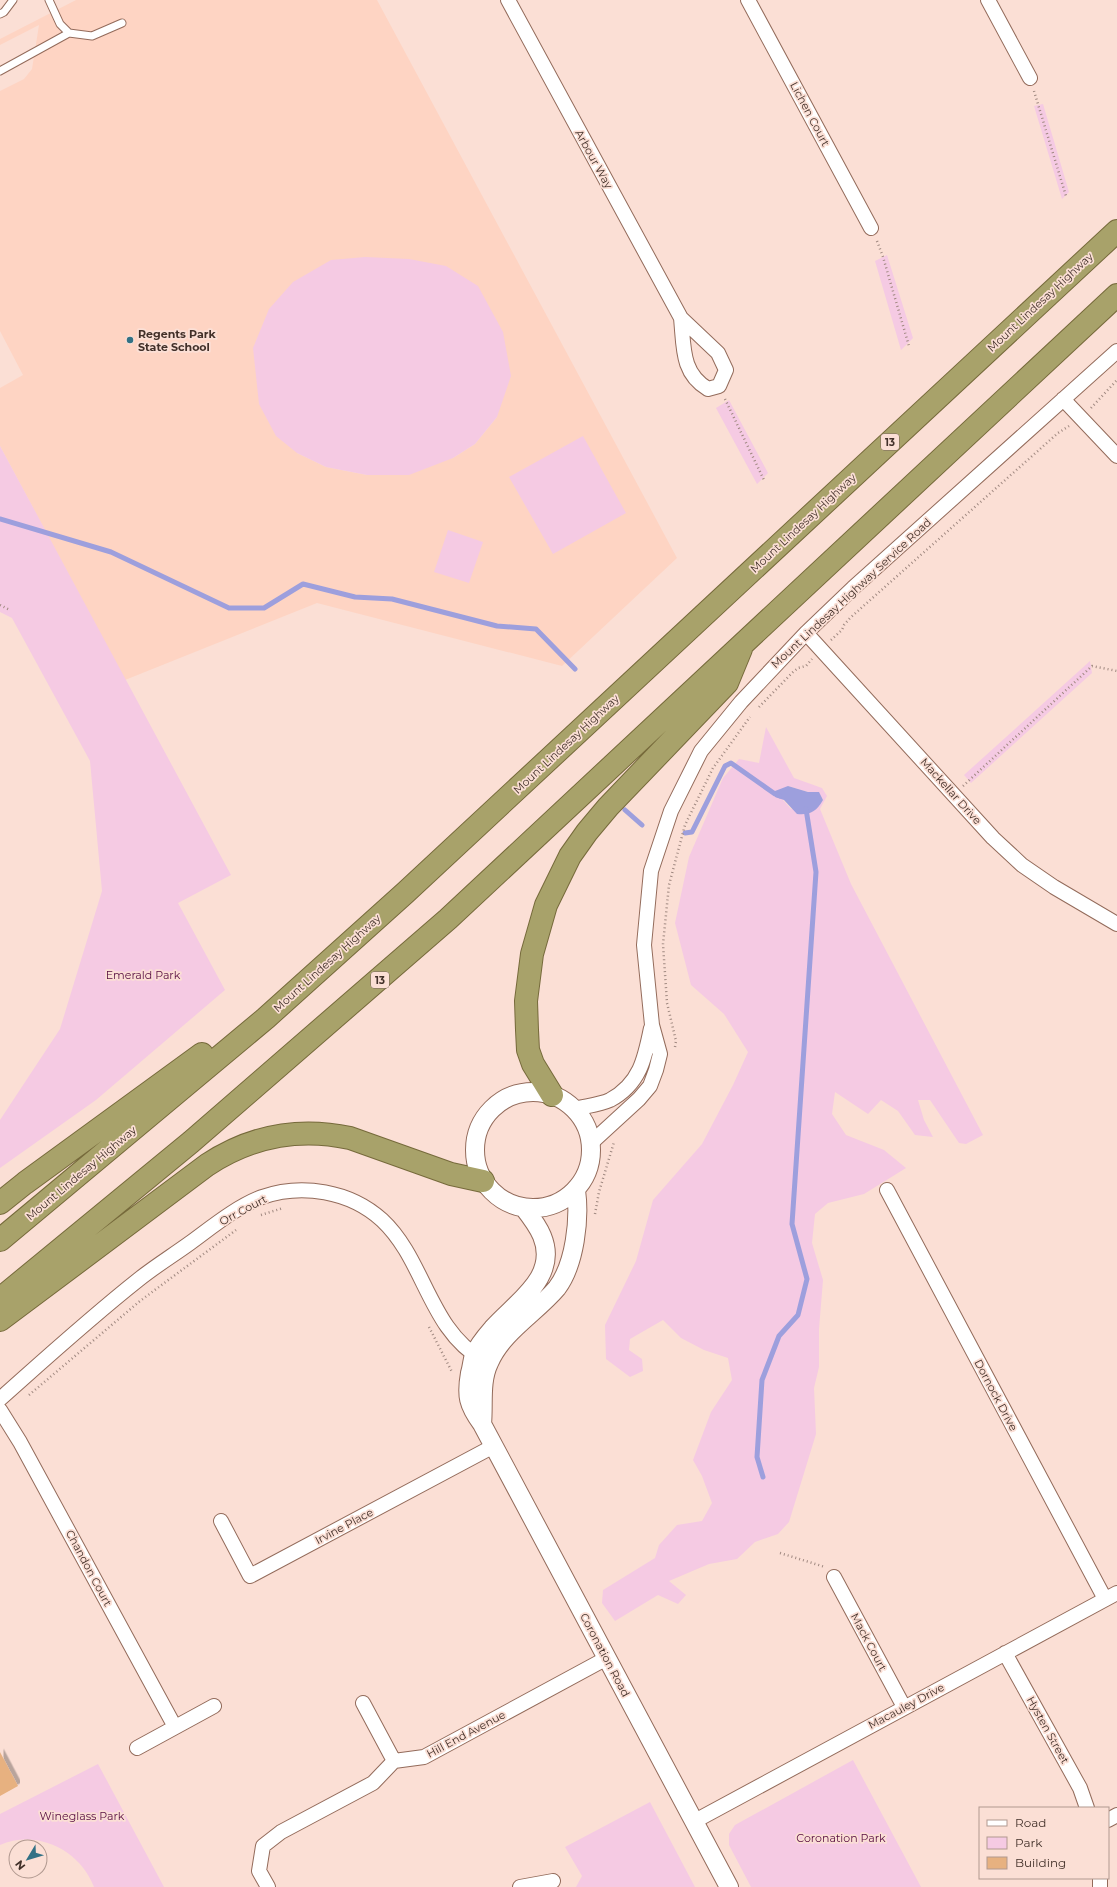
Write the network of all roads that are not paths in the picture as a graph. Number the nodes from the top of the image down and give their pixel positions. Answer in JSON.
{"nodes":[{"id":1,"x":13,"y":0,"type":"edge"},
{"id":2,"x":49,"y":0,"type":"edge"},
{"id":3,"x":508,"y":0,"type":"edge"},
{"id":4,"x":748,"y":0,"type":"edge"},
{"id":5,"x":988,"y":0,"type":"edge"},
{"id":6,"x":0,"y":14,"type":"edge"},
{"id":7,"x":122,"y":23,"type":"dead end"},
{"id":8,"x":69,"y":33,"type":"junction"},
{"id":9,"x":0,"y":71,"type":"edge"},
{"id":10,"x":1030,"y":78,"type":"road end"},
{"id":11,"x":871,"y":228,"type":"road end"},
{"id":12,"x":1117,"y":231,"type":"edge"},
{"id":13,"x":1117,"y":294,"type":"edge"},
{"id":14,"x":681,"y":318,"type":"junction"},
{"id":15,"x":1117,"y":351,"type":"edge"},
{"id":16,"x":1063,"y":399,"type":"junction"},
{"id":17,"x":1117,"y":456,"type":"edge"},
{"id":18,"x":806,"y":633,"type":"junction"},
{"id":19,"x":744,"y":643,"type":"junction"},
{"id":20,"x":1117,"y":924,"type":"edge"},
{"id":21,"x":266,"y":1018,"type":"junction"},
{"id":22,"x":652,"y":1025,"type":"junction"},
{"id":23,"x":552,"y":1095,"type":"junction"},
{"id":24,"x":574,"y":1109,"type":"junction"},
{"id":25,"x":591,"y":1143,"type":"junction"},
{"id":26,"x":483,"y":1181,"type":"junction"},
{"id":27,"x":576,"y":1190,"type":"junction"},
{"id":28,"x":887,"y":1190,"type":"dead end"},
{"id":29,"x":0,"y":1203,"type":"edge"},
{"id":30,"x":524,"y":1208,"type":"junction"},
{"id":31,"x":0,"y":1240,"type":"edge"},
{"id":32,"x":0,"y":1299,"type":"edge"},
{"id":33,"x":0,"y":1320,"type":"edge"},
{"id":34,"x":481,"y":1359,"type":"junction"},
{"id":35,"x":0,"y":1399,"type":"edge"},
{"id":36,"x":0,"y":1410,"type":"edge"},
{"id":37,"x":482,"y":1424,"type":"junction"},
{"id":38,"x":492,"y":1447,"type":"junction"},
{"id":39,"x":221,"y":1521,"type":"dead end"},
{"id":40,"x":834,"y":1577,"type":"road end"},
{"id":41,"x":1111,"y":1596,"type":"edge"},
{"id":42,"x":1005,"y":1652,"type":"junction"},
{"id":43,"x":607,"y":1658,"type":"junction"},
{"id":44,"x":363,"y":1703,"type":"dead end"},
{"id":45,"x":214,"y":1706,"type":"dead end"},
{"id":46,"x":904,"y":1707,"type":"junction"},
{"id":47,"x":175,"y":1727,"type":"junction"},
{"id":48,"x":137,"y":1748,"type":"dead end"},
{"id":49,"x":394,"y":1761,"type":"junction"},
{"id":50,"x":1087,"y":1807,"type":"edge"},
{"id":51,"x":695,"y":1821,"type":"junction"},
{"id":52,"x":553,"y":1881,"type":"dead end"},
{"id":53,"x":268,"y":1887,"type":"edge"},
{"id":54,"x":520,"y":1887,"type":"edge"},
{"id":55,"x":729,"y":1887,"type":"edge"}],
"edges":[{"from":1,"to":6,"type":"lane"},
{"from":2,"to":8,"type":"lane"},
{"from":3,"to":14,"type":"street","name":"Arbour Way"},
{"from":4,"to":11,"type":"street","name":"Lichen Court"},
{"from":5,"to":10,"type":"street"},
{"from":7,"to":8,"type":"lane"},
{"from":8,"to":9,"type":"lane"},
{"from":12,"to":21,"type":"highway","name":"Mount Lindesay Highway","number":"13"},
{"from":13,"to":19,"type":"highway","number":"13"},
{"from":14,"to":14,"type":"street","name":"Arbour Way"},
{"from":15,"to":16,"type":"street","name":"Mount Lindesay Highway Service Road"},
{"from":16,"to":17,"type":"street"},
{"from":16,"to":18,"type":"street","name":"Mount Lindesay Highway Service Road"},
{"from":18,"to":20,"type":"street","name":"Mackellar Drive"},
{"from":18,"to":22,"type":"street","name":"Mount Lindesay Highway Service Road"},
{"from":19,"to":23,"type":"highway"},
{"from":19,"to":32,"type":"highway","number":"13"},
{"from":21,"to":29,"type":"highway"},
{"from":21,"to":31,"type":"highway","name":"Mount Lindesay Highway","number":"13"},
{"from":22,"to":24,"type":"street","name":"Mount Lindesay Highway Service Road"},
{"from":22,"to":25,"type":"street","name":"Mount Lindesay Highway Service Road"},
{"from":23,"to":24,"type":"street"},
{"from":23,"to":26,"type":"street"},
{"from":24,"to":25,"type":"street"},
{"from":25,"to":27,"type":"street"},
{"from":26,"to":30,"type":"street"},
{"from":26,"to":33,"type":"highway"},
{"from":27,"to":30,"type":"street"},
{"from":27,"to":34,"type":"street","name":"Coronation Road"},
{"from":28,"to":41,"type":"street","name":"Dornock Drive"},
{"from":30,"to":34,"type":"street","name":"Coronation Road"},
{"from":34,"to":35,"type":"street","name":"Orr Court"},
{"from":34,"to":37,"type":"street","name":"Coronation Road"},
{"from":34,"to":37,"type":"street","name":"Coronation Road"},
{"from":36,"to":47,"type":"street","name":"Chandon Court"},
{"from":37,"to":38,"type":"street","name":"Coronation Road"},
{"from":38,"to":39,"type":"street","name":"Irvine Place"},
{"from":38,"to":43,"type":"street","name":"Coronation Road"},
{"from":40,"to":46,"type":"street","name":"Mack Court"},
{"from":41,"to":42,"type":"street","name":"Macauley Drive"},
{"from":42,"to":46,"type":"street","name":"Macauley Drive"},
{"from":42,"to":50,"type":"street","name":"Hysten Street"},
{"from":43,"to":49,"type":"street","name":"Hill End Avenue"},
{"from":43,"to":51,"type":"street","name":"Coronation Road"},
{"from":44,"to":49,"type":"street"},
{"from":45,"to":47,"type":"street"},
{"from":46,"to":51,"type":"street","name":"Macauley Drive"},
{"from":47,"to":48,"type":"street"},
{"from":49,"to":53,"type":"street"},
{"from":51,"to":55,"type":"street","name":"Coronation Road"},
{"from":52,"to":54,"type":"street"}]}
